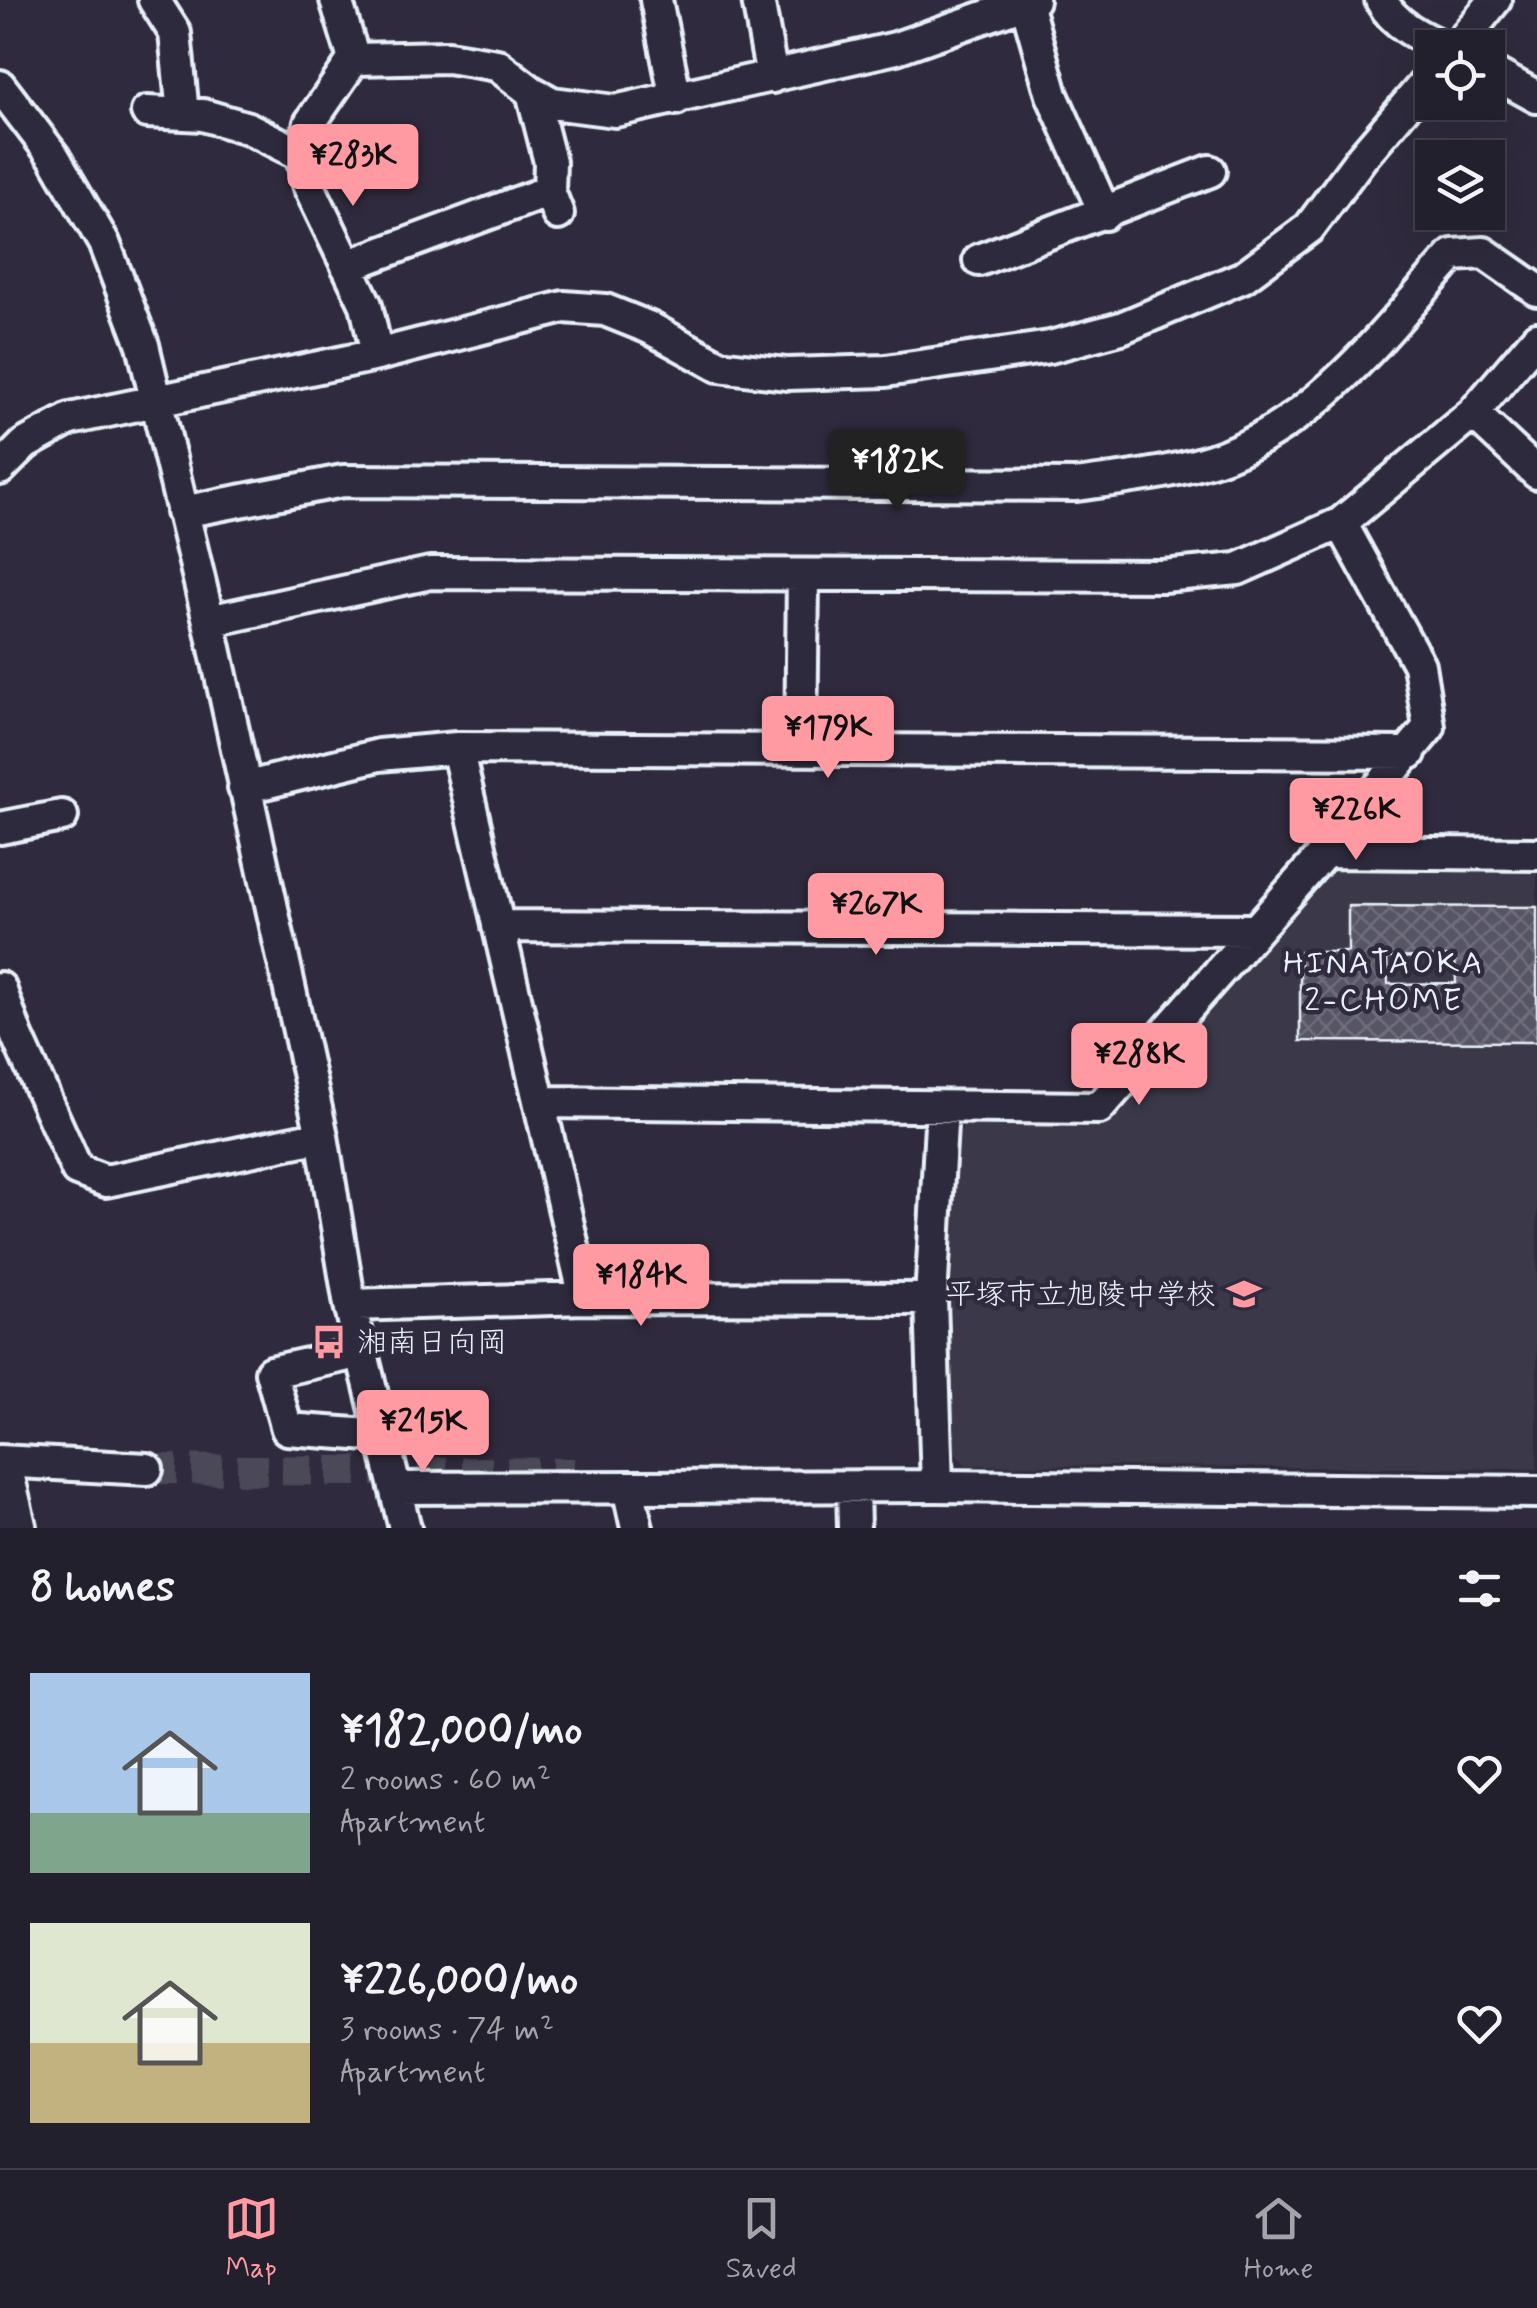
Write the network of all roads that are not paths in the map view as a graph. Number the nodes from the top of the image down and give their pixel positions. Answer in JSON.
{"nodes":[{"id":1,"x":154,"y":0,"type":"edge"},
{"id":2,"x":336,"y":0,"type":"edge"},
{"id":3,"x":656,"y":0,"type":"edge"},
{"id":4,"x":758,"y":0,"type":"edge"},
{"id":5,"x":1382,"y":0,"type":"edge"},
{"id":6,"x":1495,"y":0,"type":"edge"},
{"id":7,"x":1014,"y":4,"type":"edge"},
{"id":8,"x":1471,"y":30,"type":"edge"},
{"id":9,"x":1415,"y":33,"type":"edge"},
{"id":10,"x":354,"y":59,"type":"junction"},
{"id":11,"x":772,"y":77,"type":"junction"},
{"id":12,"x":1505,"y":80,"type":"edge"},
{"id":13,"x":0,"y":86,"type":"edge"},
{"id":14,"x":532,"y":92,"type":"junction"},
{"id":15,"x":1415,"y":95,"type":"edge"},
{"id":16,"x":1537,"y":98,"type":"edge"},
{"id":17,"x":676,"y":99,"type":"junction"},
{"id":18,"x":147,"y":112,"type":"dead end"},
{"id":19,"x":184,"y":114,"type":"junction"},
{"id":20,"x":302,"y":155,"type":"junction"},
{"id":21,"x":1210,"y":171,"type":"dead end"},
{"id":22,"x":1105,"y":214,"type":"junction"},
{"id":23,"x":979,"y":260,"type":"dead end"},
{"id":24,"x":348,"y":266,"type":"junction"},
{"id":25,"x":1537,"y":290,"type":"edge"},
{"id":26,"x":1537,"y":338,"type":"edge"},
{"id":27,"x":377,"y":354,"type":"junction"},
{"id":28,"x":156,"y":399,"type":"junction"},
{"id":29,"x":1473,"y":413,"type":"junction"},
{"id":30,"x":0,"y":469,"type":"edge"},
{"id":31,"x":1537,"y":473,"type":"edge"},
{"id":32,"x":182,"y":512,"type":"junction"},
{"id":33,"x":1341,"y":523,"type":"junction"},
{"id":34,"x":803,"y":576,"type":"junction"},
{"id":35,"x":209,"y":621,"type":"junction"},
{"id":36,"x":458,"y":748,"type":"junction"},
{"id":37,"x":802,"y":750,"type":"junction"},
{"id":38,"x":1410,"y":754,"type":"junction"},
{"id":39,"x":244,"y":788,"type":"junction"},
{"id":40,"x":62,"y":816,"type":"dead end"},
{"id":41,"x":0,"y":828,"type":"edge"},
{"id":42,"x":1325,"y":852,"type":"junction"},
{"id":43,"x":1537,"y":854,"type":"edge"},
{"id":44,"x":498,"y":926,"type":"junction"},
{"id":45,"x":1254,"y":930,"type":"junction"},
{"id":46,"x":0,"y":988,"type":"edge"},
{"id":47,"x":541,"y":1102,"type":"junction"},
{"id":48,"x":942,"y":1106,"type":"junction"},
{"id":49,"x":322,"y":1136,"type":"junction"},
{"id":50,"x":585,"y":1298,"type":"junction"},
{"id":51,"x":931,"y":1299,"type":"junction"},
{"id":52,"x":350,"y":1304,"type":"junction"},
{"id":53,"x":362,"y":1352,"type":"junction"},
{"id":54,"x":383,"y":1436,"type":"junction"},
{"id":55,"x":0,"y":1461,"type":"edge"},
{"id":56,"x":147,"y":1469,"type":"tunnel mouth"},
{"id":57,"x":0,"y":1472,"type":"edge"},
{"id":58,"x":937,"y":1486,"type":"junction"},
{"id":59,"x":628,"y":1487,"type":"junction"},
{"id":60,"x":853,"y":1487,"type":"junction"},
{"id":61,"x":396,"y":1488,"type":"junction"},
{"id":62,"x":1537,"y":1492,"type":"edge"},
{"id":63,"x":12,"y":1523,"type":"edge"},
{"id":64,"x":405,"y":1528,"type":"edge"},
{"id":65,"x":637,"y":1528,"type":"edge"},
{"id":66,"x":854,"y":1528,"type":"edge"}],
"edges":[{"from":1,"to":19,"type":"street"},
{"from":2,"to":10,"type":"street"},
{"from":3,"to":17,"type":"street"},
{"from":4,"to":11,"type":"street"},
{"from":5,"to":9,"type":"street"},
{"from":6,"to":8,"type":"street"},
{"from":7,"to":11,"type":"street"},
{"from":7,"to":22,"type":"street"},
{"from":10,"to":14,"type":"street"},
{"from":10,"to":20,"type":"street"},
{"from":11,"to":17,"type":"street"},
{"from":12,"to":16,"type":"street"},
{"from":13,"to":28,"type":"street"},
{"from":14,"to":17,"type":"street"},
{"from":14,"to":24,"type":"street"},
{"from":15,"to":27,"type":"street"},
{"from":18,"to":19,"type":"street"},
{"from":19,"to":20,"type":"street"},
{"from":20,"to":24,"type":"street"},
{"from":21,"to":22,"type":"street"},
{"from":22,"to":23,"type":"street"},
{"from":24,"to":27,"type":"street"},
{"from":25,"to":32,"type":"street"},
{"from":26,"to":29,"type":"street"},
{"from":27,"to":28,"type":"street"},
{"from":28,"to":30,"type":"street"},
{"from":28,"to":32,"type":"street"},
{"from":29,"to":31,"type":"street"},
{"from":29,"to":33,"type":"street"},
{"from":32,"to":35,"type":"street"},
{"from":33,"to":34,"type":"street"},
{"from":33,"to":38,"type":"street"},
{"from":34,"to":35,"type":"street"},
{"from":34,"to":37,"type":"street"},
{"from":35,"to":39,"type":"street"},
{"from":36,"to":37,"type":"street"},
{"from":36,"to":39,"type":"street"},
{"from":36,"to":44,"type":"street"},
{"from":37,"to":38,"type":"street"},
{"from":38,"to":42,"type":"street"},
{"from":39,"to":49,"type":"street"},
{"from":40,"to":41,"type":"street"},
{"from":42,"to":43,"type":"street"},
{"from":42,"to":45,"type":"street"},
{"from":44,"to":45,"type":"street"},
{"from":44,"to":47,"type":"street"},
{"from":45,"to":48,"type":"street"},
{"from":46,"to":49,"type":"street"},
{"from":47,"to":48,"type":"street"},
{"from":47,"to":50,"type":"street"},
{"from":48,"to":51,"type":"street"},
{"from":49,"to":52,"type":"street"},
{"from":50,"to":51,"type":"street"},
{"from":50,"to":52,"type":"street"},
{"from":51,"to":58,"type":"street"},
{"from":52,"to":53,"type":"street"},
{"from":53,"to":54,"type":"street"},
{"from":53,"to":54,"type":"street"},
{"from":54,"to":61,"type":"street"},
{"from":55,"to":56,"type":"street"},
{"from":57,"to":63,"type":"highway"},
{"from":58,"to":60,"type":"street"},
{"from":58,"to":62,"type":"street"},
{"from":59,"to":60,"type":"street"},
{"from":59,"to":61,"type":"street"},
{"from":59,"to":65,"type":"street"},
{"from":60,"to":66,"type":"street"},
{"from":61,"to":64,"type":"street"}]}
